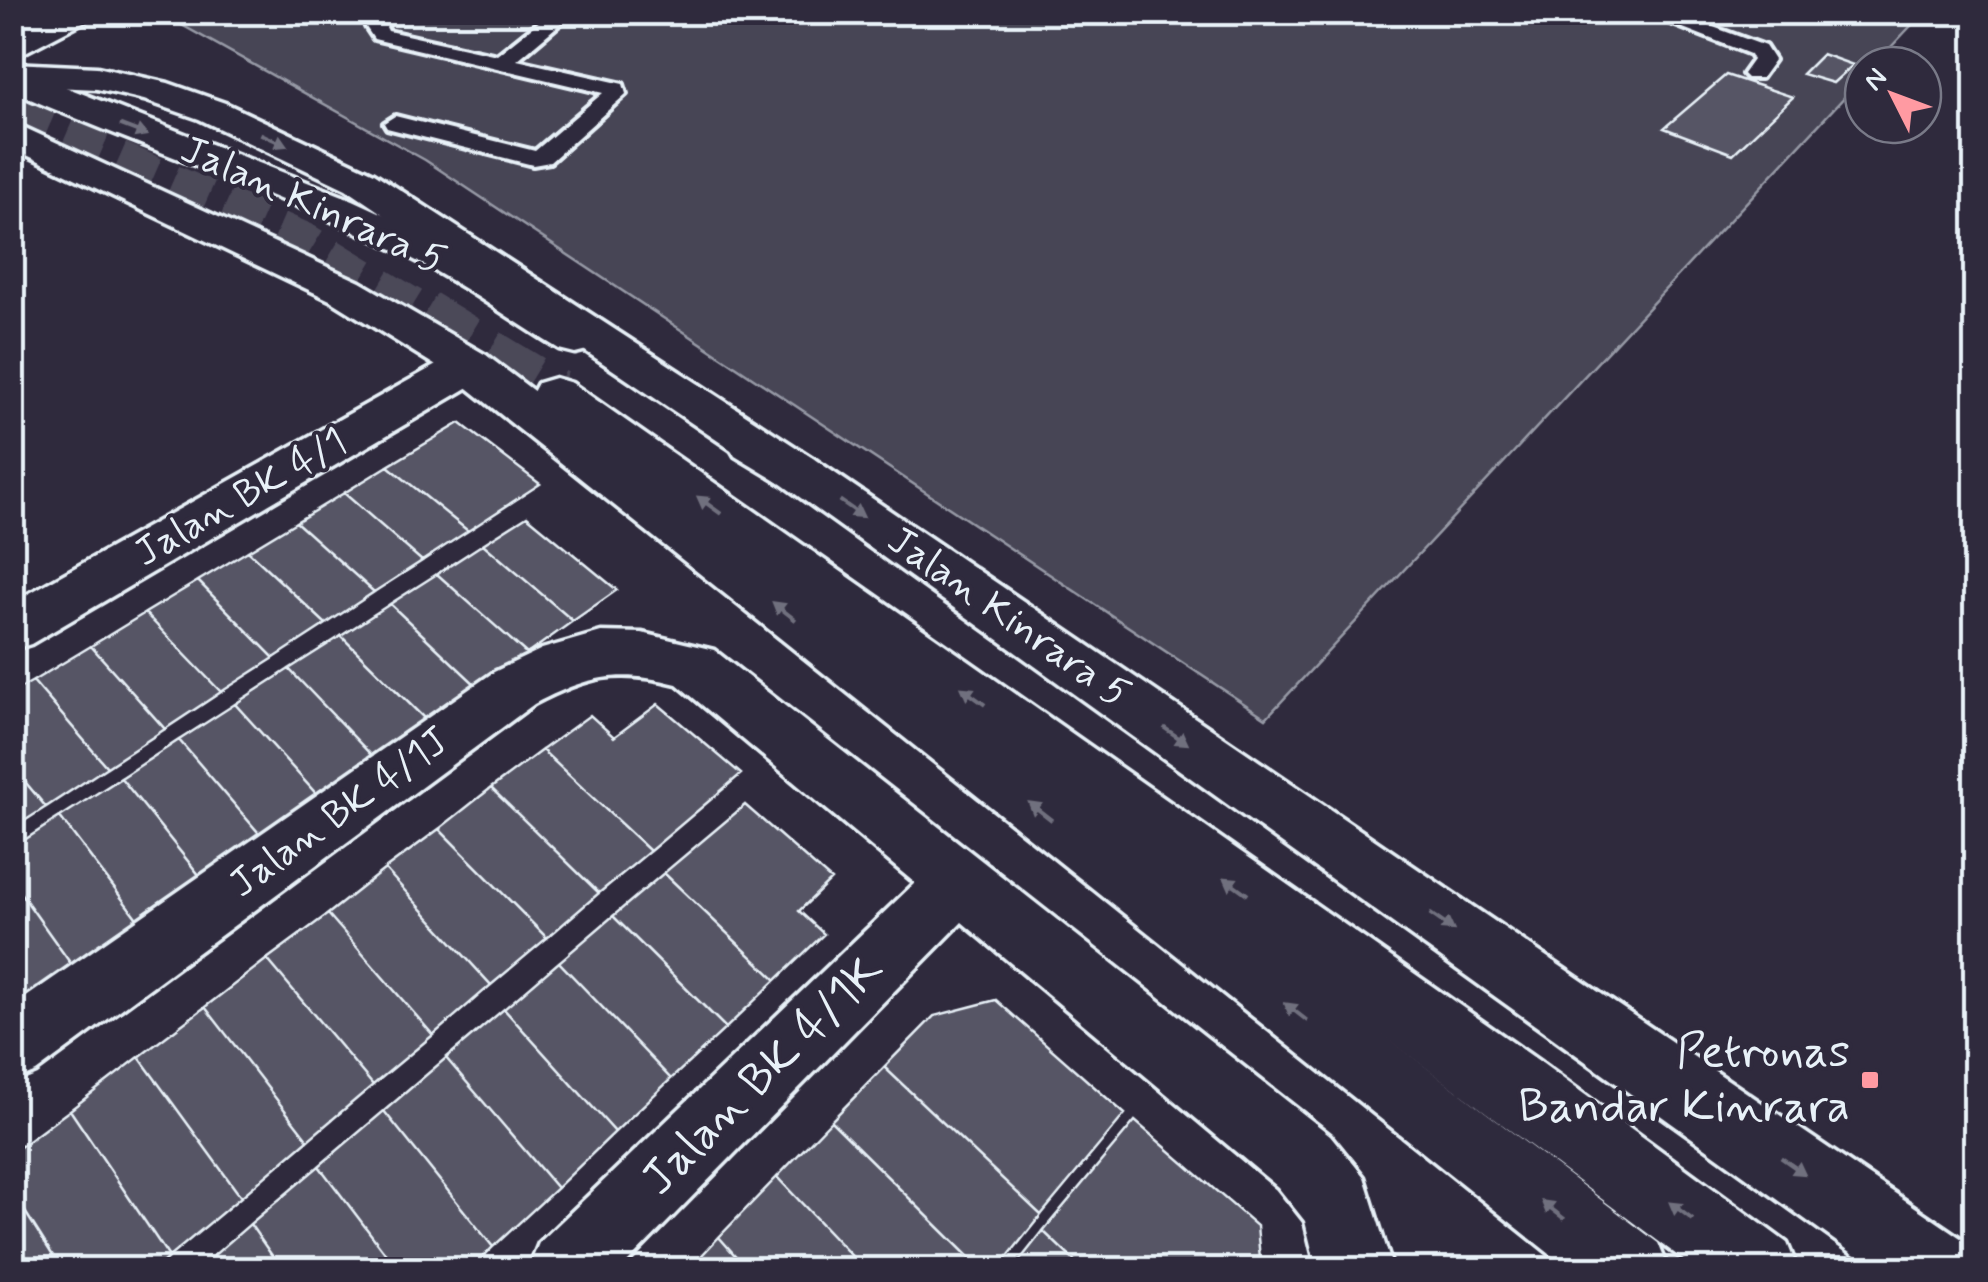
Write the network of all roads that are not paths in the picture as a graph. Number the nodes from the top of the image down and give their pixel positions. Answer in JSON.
{"nodes":[{"id":1,"x":38,"y":12,"type":"edge"},
{"id":2,"x":77,"y":12,"type":"edge"},
{"id":3,"x":389,"y":12,"type":"edge"},
{"id":4,"x":564,"y":12,"type":"edge"},
{"id":5,"x":1652,"y":12,"type":"edge"},
{"id":6,"x":12,"y":23,"type":"edge"},
{"id":7,"x":12,"y":49,"type":"edge"},
{"id":8,"x":504,"y":61,"type":"junction"},
{"id":9,"x":1754,"y":74,"type":"dead end"},
{"id":10,"x":12,"y":76,"type":"edge"},
{"id":11,"x":395,"y":123,"type":"dead end"},
{"id":12,"x":12,"y":132,"type":"edge"},
{"id":13,"x":470,"y":366,"type":"junction"},
{"id":14,"x":555,"y":394,"type":"tunnel mouth"},
{"id":15,"x":12,"y":629,"type":"edge"},
{"id":16,"x":961,"y":880,"type":"junction"},
{"id":17,"x":12,"y":1048,"type":"edge"},
{"id":18,"x":1356,"y":1265,"type":"edge"},
{"id":19,"x":566,"y":1270,"type":"edge"},
{"id":20,"x":1630,"y":1270,"type":"edge"},
{"id":21,"x":1760,"y":1270,"type":"edge"},
{"id":22,"x":1941,"y":1270,"type":"edge"}],
"edges":[{"from":1,"to":6,"type":"main road"},
{"from":2,"to":7,"type":"main road"},
{"from":3,"to":8,"type":"lane"},
{"from":4,"to":8,"type":"lane"},
{"from":5,"to":9,"type":"lane"},
{"from":8,"to":11,"type":"lane"},
{"from":10,"to":22,"type":"main road","name":"Jalan Kinrara 5","one_way":true},
{"from":12,"to":13,"type":"main road","name":"Jalan Kinrara 5"},
{"from":13,"to":15,"type":"main road","name":"Jalan BK 4/1"},
{"from":20,"to":13,"type":"main road","name":"Jalan Kinrara 5","one_way":true},
{"from":21,"to":14,"type":"main road","one_way":true},
{"from":16,"to":17,"type":"main road","name":"Jalan BK 4/1J"},
{"from":16,"to":18,"type":"main road"},
{"from":16,"to":19,"type":"main road","name":"Jalan BK 4/1K"}]}
